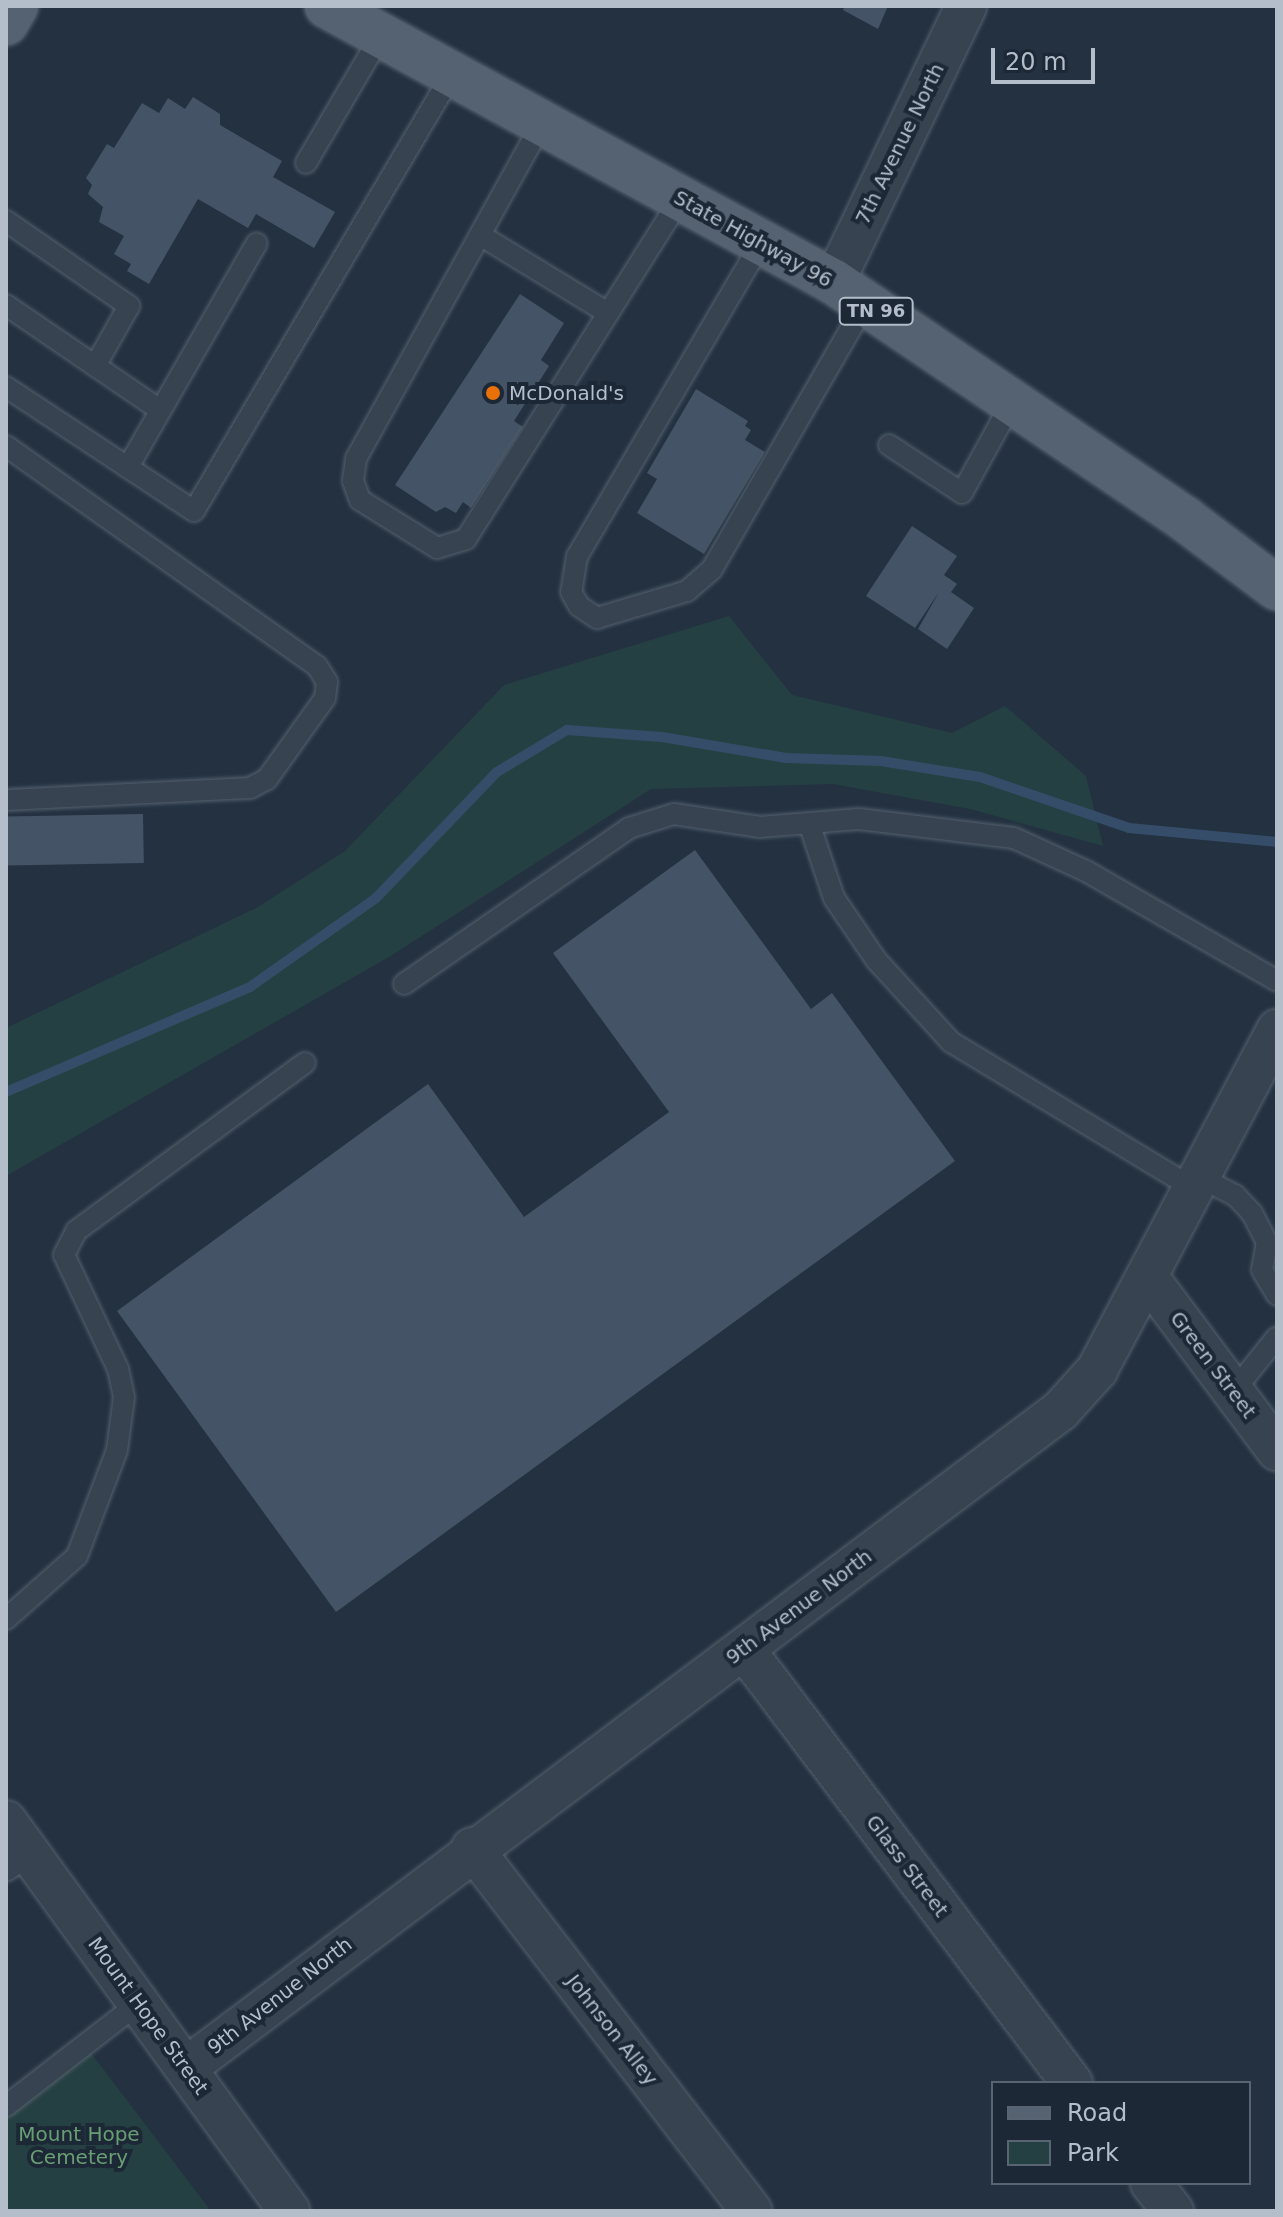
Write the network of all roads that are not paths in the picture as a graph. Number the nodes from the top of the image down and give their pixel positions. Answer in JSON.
{"nodes":[{"id":1,"x":16,"y":6,"type":"edge"},
{"id":2,"x":966,"y":6,"type":"edge"},
{"id":3,"x":363,"y":18,"type":"edge"},
{"id":4,"x":6,"y":23,"type":"edge"},
{"id":5,"x":452,"y":74,"type":"junction"},
{"id":6,"x":542,"y":123,"type":"junction"},
{"id":7,"x":306,"y":163,"type":"dead end"},
{"id":8,"x":680,"y":199,"type":"junction"},
{"id":9,"x":6,"y":221,"type":"edge"},
{"id":10,"x":480,"y":235,"type":"junction"},
{"id":11,"x":257,"y":243,"type":"dead end"},
{"id":12,"x":761,"y":243,"type":"junction"},
{"id":13,"x":850,"y":293,"type":"junction"},
{"id":14,"x":6,"y":305,"type":"edge"},
{"id":15,"x":608,"y":313,"type":"junction"},
{"id":16,"x":95,"y":366,"type":"junction"},
{"id":17,"x":6,"y":387,"type":"edge"},
{"id":18,"x":1012,"y":402,"type":"junction"},
{"id":19,"x":160,"y":410,"type":"junction"},
{"id":20,"x":889,"y":445,"type":"dead end"},
{"id":21,"x":6,"y":446,"type":"edge"},
{"id":22,"x":128,"y":467,"type":"junction"},
{"id":23,"x":1277,"y":588,"type":"edge"},
{"id":24,"x":6,"y":800,"type":"edge"},
{"id":25,"x":809,"y":823,"type":"junction"},
{"id":26,"x":1277,"y":981,"type":"edge"},
{"id":27,"x":404,"y":984,"type":"dead end"},
{"id":28,"x":1277,"y":1030,"type":"edge"},
{"id":29,"x":305,"y":1063,"type":"dead end"},
{"id":30,"x":1198,"y":1184,"type":"junction"},
{"id":31,"x":1149,"y":1279,"type":"junction"},
{"id":32,"x":1277,"y":1295,"type":"edge"},
{"id":33,"x":1277,"y":1337,"type":"edge"},
{"id":34,"x":1233,"y":1392,"type":"junction"},
{"id":35,"x":1277,"y":1450,"type":"edge"},
{"id":36,"x":6,"y":1619,"type":"edge"},
{"id":37,"x":744,"y":1649,"type":"junction"},
{"id":38,"x":6,"y":1821,"type":"edge"},
{"id":39,"x":472,"y":1848,"type":"junction"},
{"id":40,"x":18,"y":1863,"type":"edge"},
{"id":41,"x":139,"y":2003,"type":"junction"},
{"id":42,"x":186,"y":2068,"type":"junction"},
{"id":43,"x":1070,"y":2081,"type":"edge"},
{"id":44,"x":6,"y":2106,"type":"edge"},
{"id":45,"x":1153,"y":2185,"type":"edge"},
{"id":46,"x":289,"y":2211,"type":"edge"},
{"id":47,"x":752,"y":2211,"type":"edge"},
{"id":48,"x":1173,"y":2211,"type":"edge"}],
"edges":[{"from":1,"to":4,"type":"main road"},
{"from":2,"to":13,"type":"street","name":"7th Avenue North"},
{"from":3,"to":5,"type":"main road","name":"State Highway 96","number":"TN 96"},
{"from":3,"to":7,"type":"lane"},
{"from":5,"to":6,"type":"main road","name":"State Highway 96","number":"TN 96"},
{"from":5,"to":22,"type":"lane"},
{"from":6,"to":8,"type":"main road","name":"State Highway 96","number":"TN 96"},
{"from":6,"to":10,"type":"lane"},
{"from":8,"to":12,"type":"main road","name":"State Highway 96","number":"TN 96"},
{"from":8,"to":15,"type":"lane"},
{"from":9,"to":16,"type":"lane"},
{"from":10,"to":15,"type":"lane"},
{"from":10,"to":15,"type":"lane"},
{"from":11,"to":19,"type":"lane"},
{"from":12,"to":13,"type":"main road","name":"State Highway 96","number":"TN 96"},
{"from":12,"to":13,"type":"lane"},
{"from":13,"to":18,"type":"main road","name":"State Highway 96","number":"TN 96"},
{"from":14,"to":16,"type":"lane"},
{"from":16,"to":19,"type":"lane"},
{"from":17,"to":22,"type":"lane"},
{"from":18,"to":20,"type":"lane"},
{"from":18,"to":23,"type":"main road","name":"State Highway 96","number":"TN 96"},
{"from":19,"to":22,"type":"lane"},
{"from":21,"to":24,"type":"lane"},
{"from":25,"to":26,"type":"lane"},
{"from":25,"to":27,"type":"lane"},
{"from":25,"to":30,"type":"lane"},
{"from":28,"to":30,"type":"street","name":"9th Avenue North"},
{"from":29,"to":36,"type":"lane"},
{"from":30,"to":31,"type":"street","name":"9th Avenue North"},
{"from":30,"to":32,"type":"lane"},
{"from":31,"to":34,"type":"street","name":"Green Street"},
{"from":31,"to":37,"type":"street","name":"9th Avenue North"},
{"from":33,"to":34,"type":"lane"},
{"from":34,"to":35,"type":"street","name":"Green Street"},
{"from":37,"to":39,"type":"street","name":"9th Avenue North"},
{"from":37,"to":43,"type":"street","name":"Glass Street"},
{"from":38,"to":40,"type":"street","name":"Mount Hope Street"},
{"from":39,"to":42,"type":"street","name":"9th Avenue North"},
{"from":39,"to":47,"type":"street","name":"Johnson Alley"},
{"from":40,"to":41,"type":"street","name":"Mount Hope Street"},
{"from":41,"to":42,"type":"street","name":"Mount Hope Street"},
{"from":41,"to":44,"type":"lane"},
{"from":42,"to":46,"type":"street","name":"Mount Hope Street"},
{"from":45,"to":48,"type":"street"}]}
